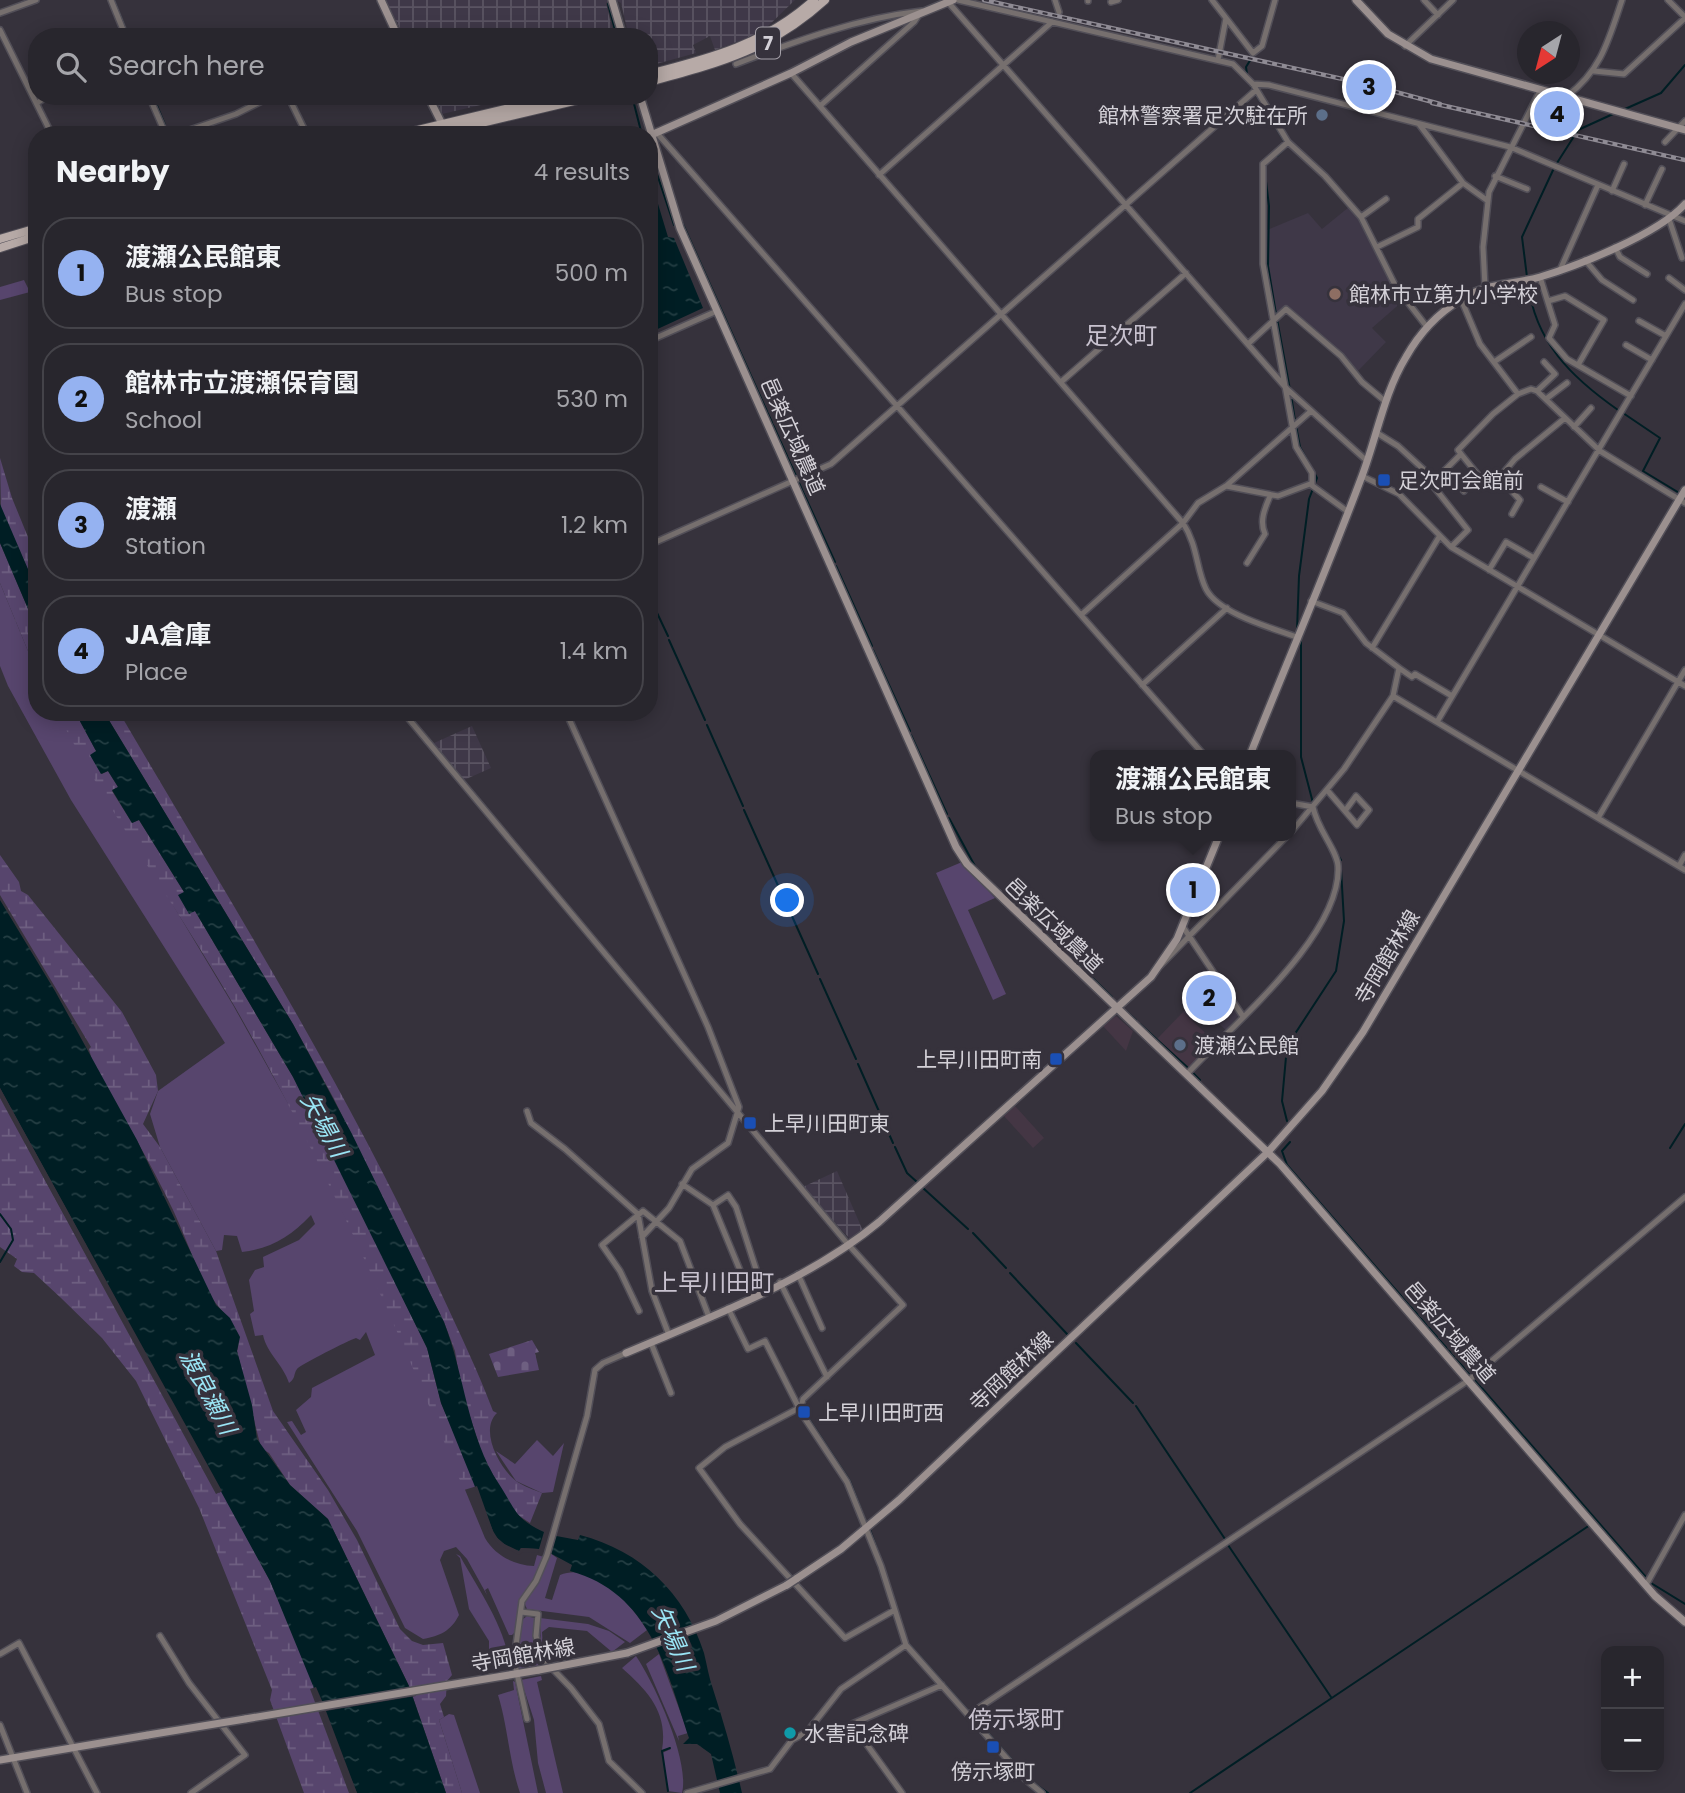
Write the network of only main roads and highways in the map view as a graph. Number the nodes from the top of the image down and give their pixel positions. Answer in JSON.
{"nodes":[{"id":1,"x":814,"y":0,"type":"edge"},
{"id":2,"x":825,"y":0,"type":"edge"},
{"id":3,"x":701,"y":64,"type":"junction"},
{"id":4,"x":658,"y":72,"type":"edge"},
{"id":5,"x":658,"y":79,"type":"edge"},
{"id":6,"x":522,"y":105,"type":"edge"},
{"id":7,"x":557,"y":105,"type":"edge"},
{"id":8,"x":434,"y":126,"type":"edge"},
{"id":9,"x":468,"y":126,"type":"edge"},
{"id":10,"x":28,"y":235,"type":"edge"},
{"id":11,"x":28,"y":236,"type":"edge"},
{"id":12,"x":0,"y":239,"type":"edge"},
{"id":13,"x":0,"y":248,"type":"edge"}],
"edges":[{"from":1,"to":3,"type":"main road","number":"7"},
{"from":2,"to":3,"type":"main road","number":"7"},
{"from":3,"to":4,"type":"main road","number":"7"},
{"from":3,"to":5,"type":"main road","number":"7"},
{"from":6,"to":8,"type":"main road"},
{"from":7,"to":9,"type":"main road"},
{"from":10,"to":12,"type":"main road"},
{"from":11,"to":13,"type":"main road"}]}
